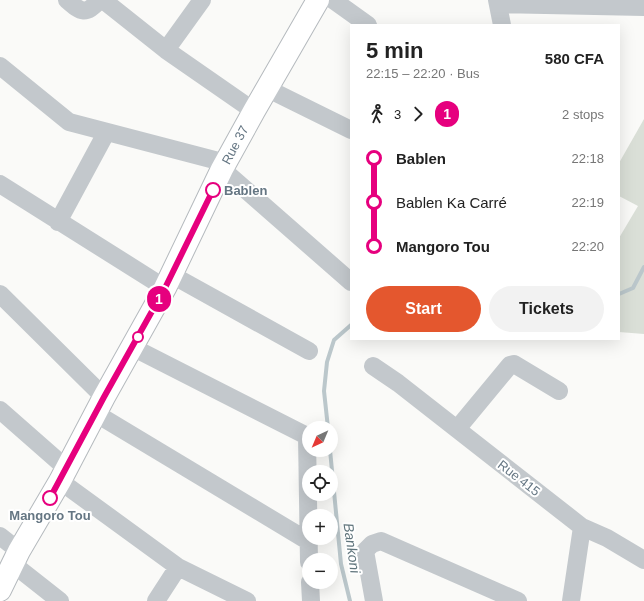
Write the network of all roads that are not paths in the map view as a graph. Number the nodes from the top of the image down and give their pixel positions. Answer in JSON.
{"nodes":[{"id":1,"x":66,"y":0,"type":"edge"},
{"id":2,"x":102,"y":0,"type":"edge"},
{"id":3,"x":202,"y":0,"type":"edge"},
{"id":4,"x":318,"y":0,"type":"edge"},
{"id":5,"x":333,"y":0,"type":"edge"},
{"id":6,"x":498,"y":2,"type":"edge"},
{"id":7,"x":644,"y":7,"type":"edge"},
{"id":8,"x":367,"y":24,"type":"edge"},
{"id":9,"x":502,"y":24,"type":"edge"},
{"id":10,"x":166,"y":50,"type":"junction"},
{"id":11,"x":0,"y":66,"type":"edge"},
{"id":12,"x":266,"y":88,"type":"junction"},
{"id":13,"x":254,"y":111,"type":"junction"},
{"id":14,"x":350,"y":130,"type":"edge"},
{"id":15,"x":106,"y":133,"type":"junction"},
{"id":16,"x":224,"y":166,"type":"junction"},
{"id":17,"x":0,"y":184,"type":"edge"},
{"id":18,"x":58,"y":222,"type":"junction"},
{"id":19,"x":350,"y":281,"type":"edge"},
{"id":20,"x":169,"y":282,"type":"junction"},
{"id":21,"x":0,"y":294,"type":"edge"},
{"id":22,"x":132,"y":347,"type":"junction"},
{"id":23,"x":309,"y":351,"type":"dead end"},
{"id":24,"x":373,"y":366,"type":"dead end"},
{"id":25,"x":560,"y":391,"type":"dead end"},
{"id":26,"x":99,"y":405,"type":"junction"},
{"id":27,"x":0,"y":410,"type":"edge"},
{"id":28,"x":457,"y":430,"type":"junction"},
{"id":29,"x":63,"y":474,"type":"junction"},
{"id":30,"x":308,"y":509,"type":"edge"},
{"id":31,"x":582,"y":527,"type":"junction"},
{"id":32,"x":0,"y":536,"type":"edge"},
{"id":33,"x":302,"y":537,"type":"edge"},
{"id":34,"x":16,"y":557,"type":"junction"},
{"id":35,"x":644,"y":560,"type":"edge"},
{"id":36,"x":178,"y":567,"type":"junction"},
{"id":37,"x":310,"y":589,"type":"edge"},
{"id":38,"x":0,"y":590,"type":"edge"},
{"id":39,"x":60,"y":601,"type":"edge"},
{"id":40,"x":156,"y":601,"type":"edge"},
{"id":41,"x":248,"y":601,"type":"edge"},
{"id":42,"x":311,"y":601,"type":"edge"},
{"id":43,"x":374,"y":601,"type":"edge"},
{"id":44,"x":518,"y":601,"type":"edge"},
{"id":45,"x":571,"y":601,"type":"edge"}],
"edges":[{"from":1,"to":2,"type":"street"},
{"from":2,"to":10,"type":"street"},
{"from":3,"to":10,"type":"street"},
{"from":4,"to":12,"type":"main road","name":"Rue 37"},
{"from":5,"to":8,"type":"street"},
{"from":6,"to":7,"type":"street"},
{"from":6,"to":9,"type":"street"},
{"from":10,"to":13,"type":"street"},
{"from":11,"to":15,"type":"street"},
{"from":12,"to":13,"type":"main road","name":"Rue 37"},
{"from":12,"to":14,"type":"street"},
{"from":13,"to":16,"type":"main road","name":"Rue 37"},
{"from":15,"to":16,"type":"street"},
{"from":15,"to":18,"type":"street"},
{"from":16,"to":19,"type":"street"},
{"from":16,"to":20,"type":"main road","name":"Rue 37"},
{"from":17,"to":18,"type":"street"},
{"from":18,"to":20,"type":"street"},
{"from":20,"to":22,"type":"main road","name":"Rue 37"},
{"from":20,"to":23,"type":"street"},
{"from":21,"to":26,"type":"street"},
{"from":22,"to":26,"type":"main road","name":"Rue 37"},
{"from":22,"to":30,"type":"street"},
{"from":24,"to":28,"type":"street","name":"Rue 415"},
{"from":25,"to":28,"type":"street"},
{"from":26,"to":29,"type":"main road","name":"Rue 37"},
{"from":26,"to":33,"type":"street"},
{"from":27,"to":29,"type":"street"},
{"from":28,"to":31,"type":"street","name":"Rue 415"},
{"from":29,"to":34,"type":"main road","name":"Rue 37"},
{"from":29,"to":36,"type":"street"},
{"from":31,"to":35,"type":"street","name":"Rue 415"},
{"from":31,"to":45,"type":"street"},
{"from":32,"to":34,"type":"street"},
{"from":34,"to":38,"type":"main road","name":"Rue 37"},
{"from":34,"to":39,"type":"street"},
{"from":36,"to":40,"type":"street"},
{"from":36,"to":41,"type":"street"},
{"from":37,"to":42,"type":"street"},
{"from":43,"to":44,"type":"street"}]}
